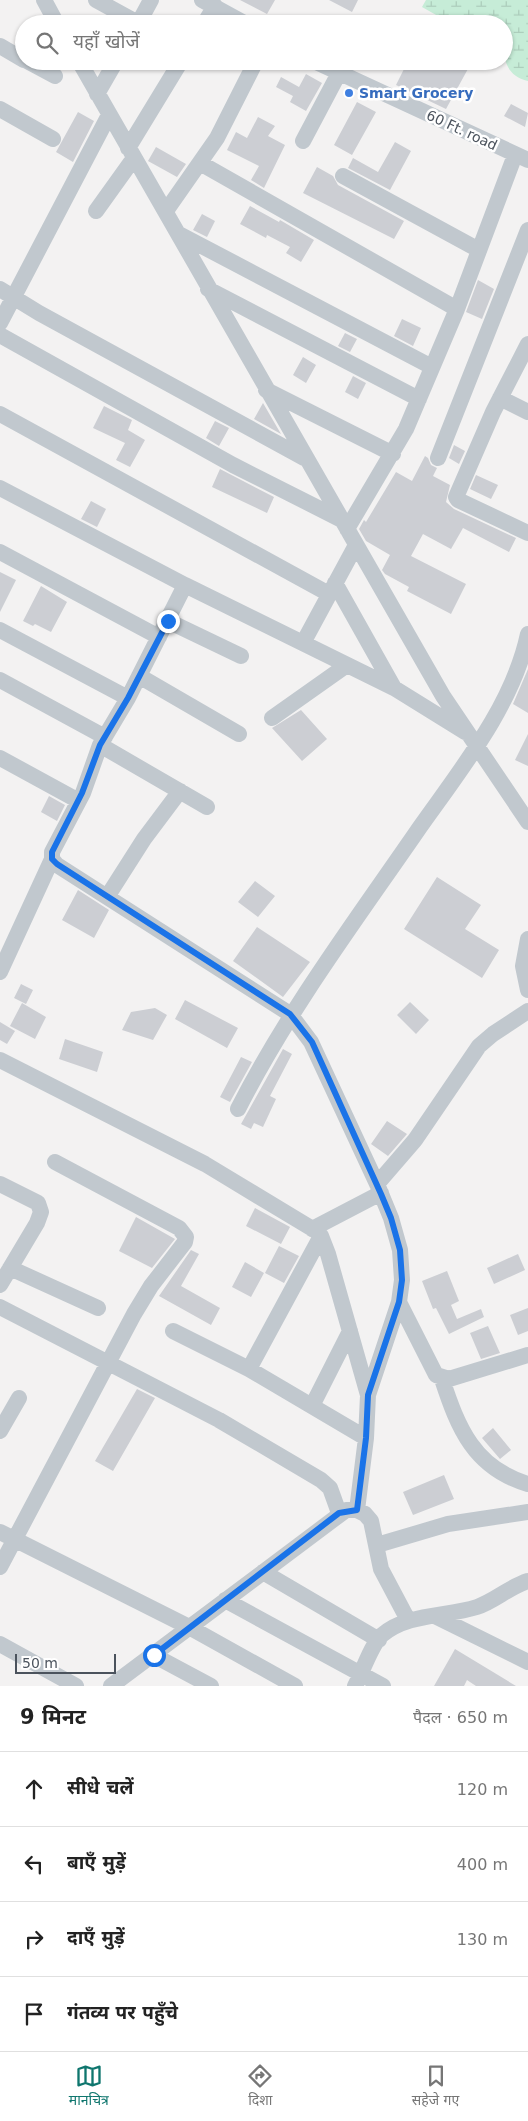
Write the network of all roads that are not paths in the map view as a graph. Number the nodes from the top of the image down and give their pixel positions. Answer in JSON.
{"nodes":[{"id":1,"x":44,"y":0,"type":"edge"},
{"id":2,"x":96,"y":0,"type":"edge"},
{"id":3,"x":152,"y":0,"type":"edge"},
{"id":4,"x":218,"y":4,"type":"edge"},
{"id":5,"x":52,"y":15,"type":"edge"},
{"id":6,"x":123,"y":15,"type":"edge"},
{"id":7,"x":143,"y":15,"type":"edge"},
{"id":8,"x":210,"y":15,"type":"edge"},
{"id":9,"x":233,"y":15,"type":"edge"},
{"id":10,"x":0,"y":46,"type":"edge"},
{"id":11,"x":15,"y":54,"type":"edge"},
{"id":12,"x":44,"y":70,"type":"edge"},
{"id":13,"x":84,"y":70,"type":"edge"},
{"id":14,"x":111,"y":70,"type":"edge"},
{"id":15,"x":176,"y":70,"type":"edge"},
{"id":16,"x":251,"y":70,"type":"edge"},
{"id":17,"x":333,"y":70,"type":"edge"},
{"id":18,"x":339,"y":73,"type":"junction"},
{"id":19,"x":55,"y":76,"type":"dead end"},
{"id":20,"x":97,"y":94,"type":"junction"},
{"id":21,"x":0,"y":109,"type":"edge"},
{"id":22,"x":109,"y":115,"type":"junction"},
{"id":23,"x":53,"y":139,"type":"dead end"},
{"id":24,"x":304,"y":141,"type":"dead end"},
{"id":25,"x":131,"y":153,"type":"junction"},
{"id":26,"x":522,"y":157,"type":"edge"},
{"id":27,"x":200,"y":163,"type":"junction"},
{"id":28,"x":343,"y":176,"type":"dead end"},
{"id":29,"x":96,"y":211,"type":"dead end"},
{"id":30,"x":166,"y":211,"type":"junction"},
{"id":31,"x":528,"y":230,"type":"edge"},
{"id":32,"x":178,"y":234,"type":"junction"},
{"id":33,"x":479,"y":250,"type":"junction"},
{"id":34,"x":208,"y":288,"type":"junction"},
{"id":35,"x":6,"y":292,"type":"edge"},
{"id":36,"x":457,"y":309,"type":"junction"},
{"id":37,"x":0,"y":322,"type":"edge"},
{"id":38,"x":0,"y":335,"type":"edge"},
{"id":39,"x":528,"y":344,"type":"edge"},
{"id":40,"x":432,"y":367,"type":"junction"},
{"id":41,"x":266,"y":390,"type":"junction"},
{"id":42,"x":500,"y":398,"type":"junction"},
{"id":43,"x":419,"y":399,"type":"junction"},
{"id":44,"x":528,"y":412,"type":"edge"},
{"id":45,"x":0,"y":414,"type":"edge"},
{"id":46,"x":393,"y":454,"type":"junction"},
{"id":47,"x":306,"y":458,"type":"junction"},
{"id":48,"x":438,"y":458,"type":"dead end"},
{"id":49,"x":0,"y":488,"type":"edge"},
{"id":50,"x":343,"y":524,"type":"junction"},
{"id":51,"x":528,"y":533,"type":"edge"},
{"id":52,"x":356,"y":545,"type":"junction"},
{"id":53,"x":0,"y":552,"type":"edge"},
{"id":54,"x":185,"y":585,"type":"junction"},
{"id":55,"x":332,"y":589,"type":"junction"},
{"id":56,"x":168,"y":621,"type":"junction"},
{"id":57,"x":0,"y":630,"type":"edge"},
{"id":58,"x":528,"y":634,"type":"edge"},
{"id":59,"x":160,"y":637,"type":"junction"},
{"id":60,"x":303,"y":643,"type":"junction"},
{"id":61,"x":526,"y":653,"type":"edge"},
{"id":62,"x":241,"y":656,"type":"dead end"},
{"id":63,"x":347,"y":665,"type":"junction"},
{"id":64,"x":139,"y":676,"type":"junction"},
{"id":65,"x":0,"y":680,"type":"edge"},
{"id":66,"x":394,"y":688,"type":"junction"},
{"id":67,"x":128,"y":698,"type":"junction"},
{"id":68,"x":272,"y":718,"type":"dead end"},
{"id":69,"x":239,"y":734,"type":"dead end"},
{"id":70,"x":473,"y":740,"type":"junction"},
{"id":71,"x":102,"y":741,"type":"junction"},
{"id":72,"x":0,"y":758,"type":"edge"},
{"id":73,"x":180,"y":791,"type":"junction"},
{"id":74,"x":77,"y":800,"type":"junction"},
{"id":75,"x":207,"y":806,"type":"dead end"},
{"id":76,"x":528,"y":822,"type":"edge"},
{"id":77,"x":52,"y":859,"type":"junction"},
{"id":78,"x":108,"y":897,"type":"junction"},
{"id":79,"x":528,"y":939,"type":"edge"},
{"id":80,"x":0,"y":972,"type":"edge"},
{"id":81,"x":528,"y":990,"type":"edge"},
{"id":82,"x":528,"y":1011,"type":"edge"},
{"id":83,"x":290,"y":1014,"type":"junction"},
{"id":84,"x":0,"y":1060,"type":"edge"},
{"id":85,"x":238,"y":1109,"type":"dead end"},
{"id":86,"x":55,"y":1162,"type":"dead end"},
{"id":87,"x":0,"y":1184,"type":"edge"},
{"id":88,"x":379,"y":1189,"type":"junction"},
{"id":89,"x":316,"y":1232,"type":"junction"},
{"id":90,"x":10,"y":1268,"type":"junction"},
{"id":91,"x":0,"y":1285,"type":"edge"},
{"id":92,"x":399,"y":1302,"type":"junction"},
{"id":93,"x":0,"y":1307,"type":"edge"},
{"id":94,"x":98,"y":1308,"type":"dead end"},
{"id":95,"x":173,"y":1331,"type":"dead end"},
{"id":96,"x":350,"y":1331,"type":"junction"},
{"id":97,"x":528,"y":1355,"type":"edge"},
{"id":98,"x":109,"y":1363,"type":"junction"},
{"id":99,"x":249,"y":1369,"type":"junction"},
{"id":100,"x":442,"y":1379,"type":"junction"},
{"id":101,"x":368,"y":1395,"type":"junction"},
{"id":102,"x":19,"y":1398,"type":"dead end"},
{"id":103,"x":312,"y":1406,"type":"junction"},
{"id":104,"x":0,"y":1431,"type":"edge"},
{"id":105,"x":366,"y":1438,"type":"junction"},
{"id":106,"x":528,"y":1484,"type":"edge"},
{"id":107,"x":357,"y":1510,"type":"junction"},
{"id":108,"x":528,"y":1512,"type":"edge"},
{"id":109,"x":339,"y":1513,"type":"junction"},
{"id":110,"x":7,"y":1536,"type":"edge"},
{"id":111,"x":377,"y":1545,"type":"junction"},
{"id":112,"x":0,"y":1567,"type":"edge"},
{"id":113,"x":263,"y":1572,"type":"junction"},
{"id":114,"x":528,"y":1581,"type":"edge"},
{"id":115,"x":225,"y":1600,"type":"junction"},
{"id":116,"x":435,"y":1616,"type":"junction"},
{"id":117,"x":408,"y":1620,"type":"junction"},
{"id":118,"x":189,"y":1627,"type":"junction"},
{"id":119,"x":379,"y":1640,"type":"junction"},
{"id":120,"x":0,"y":1644,"type":"edge"},
{"id":121,"x":154,"y":1655,"type":"junction"},
{"id":122,"x":528,"y":1662,"type":"edge"},
{"id":123,"x":358,"y":1680,"type":"edge"},
{"id":124,"x":76,"y":1686,"type":"edge"},
{"id":125,"x":111,"y":1686,"type":"edge"},
{"id":126,"x":211,"y":1686,"type":"edge"},
{"id":127,"x":295,"y":1686,"type":"edge"},
{"id":128,"x":383,"y":1686,"type":"edge"}],
"edges":[{"from":1,"to":5,"type":"street"},
{"from":2,"to":6,"type":"street"},
{"from":3,"to":7,"type":"street"},
{"from":4,"to":8,"type":"street"},
{"from":4,"to":9,"type":"street"},
{"from":10,"to":11,"type":"street"},
{"from":12,"to":19,"type":"street"},
{"from":13,"to":20,"type":"street"},
{"from":14,"to":20,"type":"street"},
{"from":15,"to":25,"type":"street"},
{"from":16,"to":27,"type":"street"},
{"from":17,"to":18,"type":"street","name":"60 Ft. road"},
{"from":18,"to":24,"type":"street"},
{"from":18,"to":26,"type":"street","name":"60 Ft. road"},
{"from":20,"to":22,"type":"street"},
{"from":21,"to":23,"type":"street"},
{"from":22,"to":25,"type":"street"},
{"from":22,"to":35,"type":"street"},
{"from":25,"to":29,"type":"street"},
{"from":25,"to":30,"type":"street"},
{"from":26,"to":33,"type":"street"},
{"from":27,"to":30,"type":"street"},
{"from":27,"to":36,"type":"street"},
{"from":28,"to":33,"type":"street"},
{"from":30,"to":32,"type":"street"},
{"from":31,"to":48,"type":"street"},
{"from":32,"to":34,"type":"street"},
{"from":32,"to":40,"type":"street"},
{"from":33,"to":36,"type":"street"},
{"from":34,"to":41,"type":"street"},
{"from":34,"to":43,"type":"street"},
{"from":35,"to":37,"type":"street"},
{"from":35,"to":47,"type":"street"},
{"from":36,"to":40,"type":"street"},
{"from":38,"to":50,"type":"street"},
{"from":39,"to":42,"type":"street"},
{"from":40,"to":43,"type":"street"},
{"from":41,"to":46,"type":"street"},
{"from":41,"to":47,"type":"street"},
{"from":42,"to":44,"type":"street"},
{"from":42,"to":51,"type":"street"},
{"from":43,"to":46,"type":"street"},
{"from":45,"to":55,"type":"street"},
{"from":46,"to":50,"type":"street"},
{"from":47,"to":50,"type":"street"},
{"from":49,"to":54,"type":"street"},
{"from":50,"to":52,"type":"street"},
{"from":52,"to":55,"type":"street"},
{"from":52,"to":70,"type":"street"},
{"from":53,"to":59,"type":"street"},
{"from":54,"to":56,"type":"street"},
{"from":54,"to":60,"type":"street"},
{"from":55,"to":60,"type":"street"},
{"from":55,"to":66,"type":"street"},
{"from":56,"to":59,"type":"street"},
{"from":56,"to":62,"type":"street"},
{"from":57,"to":67,"type":"street"},
{"from":58,"to":61,"type":"street"},
{"from":59,"to":64,"type":"street"},
{"from":60,"to":63,"type":"street"},
{"from":61,"to":70,"type":"street"},
{"from":63,"to":66,"type":"street"},
{"from":63,"to":68,"type":"street"},
{"from":64,"to":67,"type":"street"},
{"from":64,"to":69,"type":"street"},
{"from":65,"to":71,"type":"street"},
{"from":66,"to":70,"type":"street"},
{"from":67,"to":71,"type":"street"},
{"from":70,"to":76,"type":"street"},
{"from":70,"to":83,"type":"street"},
{"from":71,"to":73,"type":"street"},
{"from":71,"to":74,"type":"street"},
{"from":72,"to":74,"type":"street"},
{"from":73,"to":75,"type":"street"},
{"from":73,"to":78,"type":"street"},
{"from":74,"to":77,"type":"street"},
{"from":77,"to":78,"type":"street"},
{"from":77,"to":80,"type":"street"},
{"from":78,"to":83,"type":"street"},
{"from":79,"to":81,"type":"street"},
{"from":82,"to":88,"type":"street"},
{"from":83,"to":85,"type":"street"},
{"from":83,"to":88,"type":"street"},
{"from":84,"to":89,"type":"street"},
{"from":86,"to":98,"type":"street"},
{"from":87,"to":90,"type":"street"},
{"from":88,"to":89,"type":"street"},
{"from":88,"to":92,"type":"street"},
{"from":89,"to":96,"type":"street"},
{"from":89,"to":99,"type":"street"},
{"from":90,"to":91,"type":"street"},
{"from":90,"to":94,"type":"street"},
{"from":92,"to":100,"type":"street"},
{"from":92,"to":101,"type":"street"},
{"from":93,"to":98,"type":"street"},
{"from":95,"to":99,"type":"street"},
{"from":96,"to":101,"type":"street"},
{"from":96,"to":103,"type":"street"},
{"from":97,"to":100,"type":"street"},
{"from":98,"to":109,"type":"street"},
{"from":98,"to":110,"type":"street"},
{"from":99,"to":103,"type":"street"},
{"from":100,"to":106,"type":"street"},
{"from":101,"to":105,"type":"street"},
{"from":102,"to":104,"type":"street"},
{"from":103,"to":105,"type":"street"},
{"from":105,"to":107,"type":"street"},
{"from":107,"to":109,"type":"street"},
{"from":107,"to":111,"type":"street"},
{"from":108,"to":111,"type":"street"},
{"from":109,"to":113,"type":"street"},
{"from":110,"to":112,"type":"street"},
{"from":110,"to":118,"type":"street"},
{"from":111,"to":117,"type":"street"},
{"from":113,"to":115,"type":"street"},
{"from":113,"to":119,"type":"street"},
{"from":114,"to":116,"type":"street"},
{"from":115,"to":118,"type":"street"},
{"from":115,"to":123,"type":"street"},
{"from":116,"to":117,"type":"street"},
{"from":116,"to":122,"type":"street"},
{"from":117,"to":119,"type":"street"},
{"from":118,"to":121,"type":"street"},
{"from":118,"to":127,"type":"street"},
{"from":119,"to":123,"type":"street"},
{"from":120,"to":124,"type":"street"},
{"from":121,"to":125,"type":"street"},
{"from":121,"to":126,"type":"street"},
{"from":123,"to":128,"type":"street"}]}
